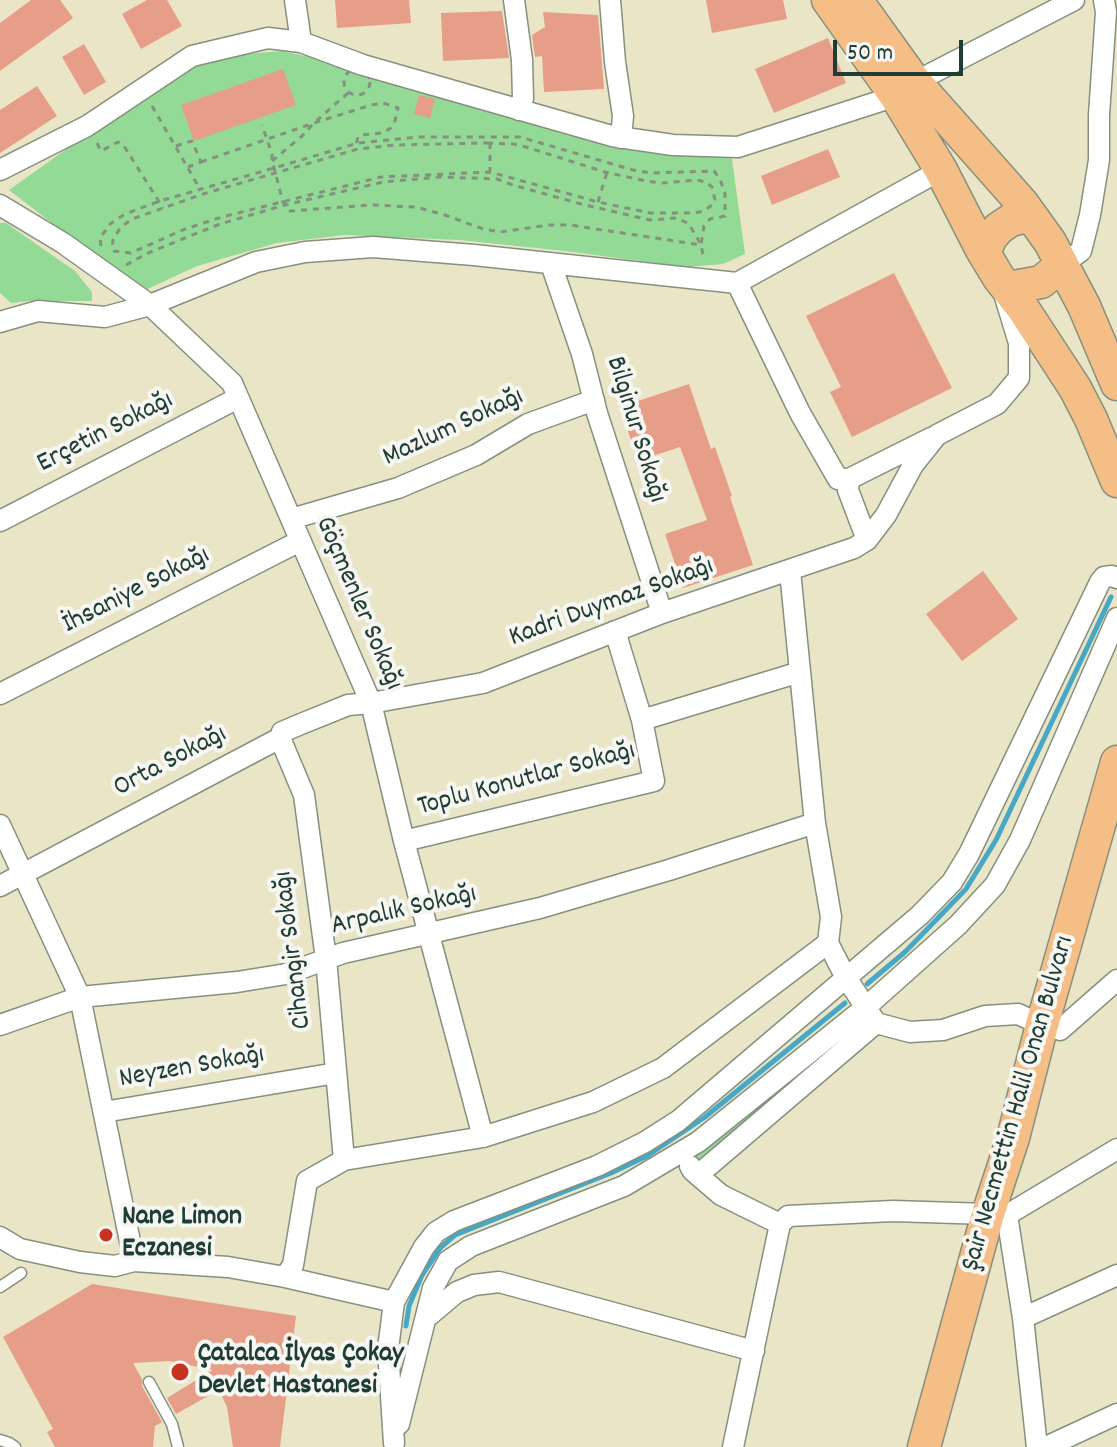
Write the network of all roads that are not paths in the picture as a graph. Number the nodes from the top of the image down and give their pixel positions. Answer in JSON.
{"nodes":[{"id":1,"x":295,"y":0,"type":"edge"},
{"id":2,"x":514,"y":0,"type":"edge"},
{"id":3,"x":610,"y":0,"type":"edge"},
{"id":4,"x":828,"y":0,"type":"edge"},
{"id":5,"x":856,"y":0,"type":"edge"},
{"id":6,"x":1074,"y":0,"type":"edge"},
{"id":7,"x":1104,"y":0,"type":"edge"},
{"id":8,"x":301,"y":42,"type":"junction"},
{"id":9,"x":905,"y":89,"type":"junction"},
{"id":10,"x":519,"y":110,"type":"junction"},
{"id":11,"x":621,"y":138,"type":"junction"},
{"id":12,"x":0,"y":170,"type":"edge"},
{"id":13,"x":941,"y":170,"type":"junction"},
{"id":14,"x":0,"y":205,"type":"edge"},
{"id":15,"x":1033,"y":219,"type":"junction"},
{"id":16,"x":551,"y":264,"type":"junction"},
{"id":17,"x":1062,"y":265,"type":"junction"},
{"id":18,"x":997,"y":273,"type":"junction"},
{"id":19,"x":737,"y":283,"type":"junction"},
{"id":20,"x":150,"y":305,"type":"junction"},
{"id":21,"x":0,"y":322,"type":"edge"},
{"id":22,"x":1117,"y":384,"type":"edge"},
{"id":23,"x":238,"y":398,"type":"junction"},
{"id":24,"x":594,"y":400,"type":"junction"},
{"id":25,"x":937,"y":435,"type":"junction"},
{"id":26,"x":849,"y":479,"type":"junction"},
{"id":27,"x":1117,"y":481,"type":"edge"},
{"id":28,"x":291,"y":519,"type":"junction"},
{"id":29,"x":0,"y":521,"type":"edge"},
{"id":30,"x":867,"y":540,"type":"junction"},
{"id":31,"x":300,"y":541,"type":"junction"},
{"id":32,"x":790,"y":571,"type":"junction"},
{"id":33,"x":1117,"y":578,"type":"edge"},
{"id":34,"x":662,"y":613,"type":"junction"},
{"id":35,"x":1117,"y":618,"type":"edge"},
{"id":36,"x":615,"y":631,"type":"junction"},
{"id":37,"x":800,"y":672,"type":"junction"},
{"id":38,"x":0,"y":694,"type":"edge"},
{"id":39,"x":371,"y":703,"type":"junction"},
{"id":40,"x":642,"y":720,"type":"junction"},
{"id":41,"x":280,"y":738,"type":"junction"},
{"id":42,"x":1117,"y":762,"type":"edge"},
{"id":43,"x":815,"y":823,"type":"junction"},
{"id":44,"x":0,"y":825,"type":"edge"},
{"id":45,"x":1117,"y":836,"type":"edge"},
{"id":46,"x":404,"y":841,"type":"junction"},
{"id":47,"x":23,"y":873,"type":"junction"},
{"id":48,"x":0,"y":886,"type":"edge"},
{"id":49,"x":428,"y":935,"type":"junction"},
{"id":50,"x":828,"y":943,"type":"junction"},
{"id":51,"x":326,"y":959,"type":"junction"},
{"id":52,"x":847,"y":979,"type":"junction"},
{"id":53,"x":1117,"y":980,"type":"edge"},
{"id":54,"x":80,"y":997,"type":"junction"},
{"id":55,"x":871,"y":1015,"type":"junction"},
{"id":56,"x":0,"y":1025,"type":"edge"},
{"id":57,"x":1051,"y":1027,"type":"junction"},
{"id":58,"x":336,"y":1073,"type":"junction"},
{"id":59,"x":104,"y":1112,"type":"junction"},
{"id":60,"x":483,"y":1137,"type":"junction"},
{"id":61,"x":1117,"y":1149,"type":"edge"},
{"id":62,"x":682,"y":1152,"type":"junction"},
{"id":63,"x":344,"y":1160,"type":"junction"},
{"id":64,"x":698,"y":1175,"type":"junction"},
{"id":65,"x":998,"y":1214,"type":"junction"},
{"id":66,"x":780,"y":1224,"type":"junction"},
{"id":67,"x":0,"y":1237,"type":"edge"},
{"id":68,"x":134,"y":1261,"type":"junction"},
{"id":69,"x":21,"y":1273,"type":"dead end"},
{"id":70,"x":1117,"y":1275,"type":"edge"},
{"id":71,"x":285,"y":1277,"type":"junction"},
{"id":72,"x":0,"y":1287,"type":"edge"},
{"id":73,"x":394,"y":1302,"type":"junction"},
{"id":74,"x":426,"y":1318,"type":"junction"},
{"id":75,"x":1023,"y":1318,"type":"junction"},
{"id":76,"x":754,"y":1351,"type":"junction"},
{"id":77,"x":149,"y":1382,"type":"dead end"},
{"id":78,"x":1117,"y":1414,"type":"edge"},
{"id":79,"x":0,"y":1440,"type":"edge"},
{"id":80,"x":394,"y":1445,"type":"edge"},
{"id":81,"x":15,"y":1447,"type":"edge"},
{"id":82,"x":178,"y":1447,"type":"edge"},
{"id":83,"x":733,"y":1447,"type":"edge"},
{"id":84,"x":924,"y":1447,"type":"edge"},
{"id":85,"x":944,"y":1447,"type":"edge"},
{"id":86,"x":1037,"y":1447,"type":"edge"},
{"id":87,"x":1046,"y":1447,"type":"edge"}],
"edges":[{"from":1,"to":8,"type":"street"},
{"from":2,"to":10,"type":"street"},
{"from":3,"to":11,"type":"street"},
{"from":4,"to":9,"type":"main road"},
{"from":5,"to":9,"type":"main road"},
{"from":6,"to":9,"type":"street"},
{"from":7,"to":17,"type":"street"},
{"from":8,"to":10,"type":"street"},
{"from":8,"to":12,"type":"street"},
{"from":9,"to":11,"type":"street"},
{"from":9,"to":13,"type":"main road"},
{"from":9,"to":15,"type":"main road"},
{"from":10,"to":11,"type":"street"},
{"from":13,"to":18,"type":"main road"},
{"from":13,"to":19,"type":"street"},
{"from":14,"to":20,"type":"street","name":"Göçmenler Sokağı"},
{"from":15,"to":17,"type":"main road"},
{"from":15,"to":18,"type":"main road"},
{"from":16,"to":19,"type":"street"},
{"from":16,"to":20,"type":"street"},
{"from":16,"to":24,"type":"street","name":"Bilginur Sokağı"},
{"from":17,"to":18,"type":"main road"},
{"from":17,"to":22,"type":"main road"},
{"from":18,"to":25,"type":"street"},
{"from":18,"to":27,"type":"main road"},
{"from":19,"to":26,"type":"street"},
{"from":20,"to":21,"type":"street"},
{"from":20,"to":23,"type":"street","name":"Göçmenler Sokağı"},
{"from":23,"to":28,"type":"street","name":"Göçmenler Sokağı"},
{"from":23,"to":29,"type":"street","name":"Erçetin Sokağı"},
{"from":24,"to":28,"type":"street","name":"Mazlum Sokağı"},
{"from":24,"to":34,"type":"street","name":"Bilginur Sokağı"},
{"from":25,"to":26,"type":"street"},
{"from":25,"to":30,"type":"street"},
{"from":26,"to":30,"type":"street"},
{"from":28,"to":31,"type":"street","name":"Göçmenler Sokağı"},
{"from":30,"to":32,"type":"street","name":"Kadri Duymaz Sokağı"},
{"from":31,"to":38,"type":"street","name":"İhsaniye Sokağı"},
{"from":31,"to":39,"type":"street","name":"Göçmenler Sokağı"},
{"from":32,"to":34,"type":"street","name":"Kadri Duymaz Sokağı"},
{"from":32,"to":37,"type":"street"},
{"from":33,"to":52,"type":"street"},
{"from":34,"to":36,"type":"street","name":"Kadri Duymaz Sokağı"},
{"from":35,"to":55,"type":"street"},
{"from":36,"to":39,"type":"street","name":"Kadri Duymaz Sokağı"},
{"from":36,"to":40,"type":"street","name":"Toplu Konutlar Sokağı"},
{"from":37,"to":40,"type":"street","name":"Toplu Konutlar Sokağı"},
{"from":37,"to":43,"type":"street"},
{"from":39,"to":41,"type":"street","name":"Orta Sokağı"},
{"from":39,"to":46,"type":"street","name":"Göçmenler Sokağı"},
{"from":40,"to":46,"type":"street","name":"Toplu Konutlar Sokağı"},
{"from":41,"to":47,"type":"street","name":"Orta Sokağı"},
{"from":41,"to":51,"type":"street","name":"Cihangir Sokağı"},
{"from":42,"to":57,"type":"main road","name":"Şair Necmettin Halil Onan Bulvarı"},
{"from":43,"to":49,"type":"street","name":"Arpalık Sokağı"},
{"from":43,"to":50,"type":"street"},
{"from":44,"to":47,"type":"street"},
{"from":45,"to":57,"type":"main road","name":"Şair Necmettin Halil Onan Bulvarı"},
{"from":46,"to":49,"type":"street","name":"Göçmenler Sokağı"},
{"from":47,"to":48,"type":"street","name":"Orta Sokağı"},
{"from":47,"to":54,"type":"street"},
{"from":49,"to":51,"type":"street","name":"Arpalık Sokağı"},
{"from":49,"to":60,"type":"street","name":"Göçmenler Sokağı"},
{"from":50,"to":52,"type":"street"},
{"from":50,"to":60,"type":"street"},
{"from":51,"to":54,"type":"street","name":"Arpalık Sokağı"},
{"from":51,"to":58,"type":"street","name":"Cihangir Sokağı"},
{"from":52,"to":55,"type":"street"},
{"from":52,"to":73,"type":"street"},
{"from":53,"to":57,"type":"street"},
{"from":54,"to":56,"type":"street","name":"Arpalık Sokağı"},
{"from":54,"to":59,"type":"street"},
{"from":55,"to":57,"type":"street"},
{"from":55,"to":62,"type":"street"},
{"from":55,"to":64,"type":"street"},
{"from":57,"to":65,"type":"main road","name":"Şair Necmettin Halil Onan Bulvarı"},
{"from":58,"to":59,"type":"street","name":"Neyzen Sokağı"},
{"from":58,"to":63,"type":"street","name":"Cihangir Sokağı"},
{"from":59,"to":68,"type":"street"},
{"from":60,"to":63,"type":"street"},
{"from":61,"to":65,"type":"street"},
{"from":62,"to":64,"type":"street"},
{"from":62,"to":74,"type":"street"},
{"from":63,"to":71,"type":"street"},
{"from":64,"to":66,"type":"street"},
{"from":65,"to":66,"type":"street"},
{"from":65,"to":75,"type":"street"},
{"from":65,"to":84,"type":"main road","name":"Şair Necmettin Halil Onan Bulvarı"},
{"from":65,"to":85,"type":"main road","name":"Şair Necmettin Halil Onan Bulvarı"},
{"from":66,"to":76,"type":"street"},
{"from":67,"to":68,"type":"street"},
{"from":68,"to":71,"type":"street"},
{"from":69,"to":72,"type":"lane"},
{"from":70,"to":75,"type":"street"},
{"from":71,"to":73,"type":"street"},
{"from":73,"to":80,"type":"street"},
{"from":74,"to":76,"type":"street"},
{"from":74,"to":80,"type":"street"},
{"from":75,"to":86,"type":"street"},
{"from":76,"to":83,"type":"street"},
{"from":77,"to":82,"type":"lane"},
{"from":78,"to":87,"type":"street"},
{"from":79,"to":81,"type":"lane"}]}
